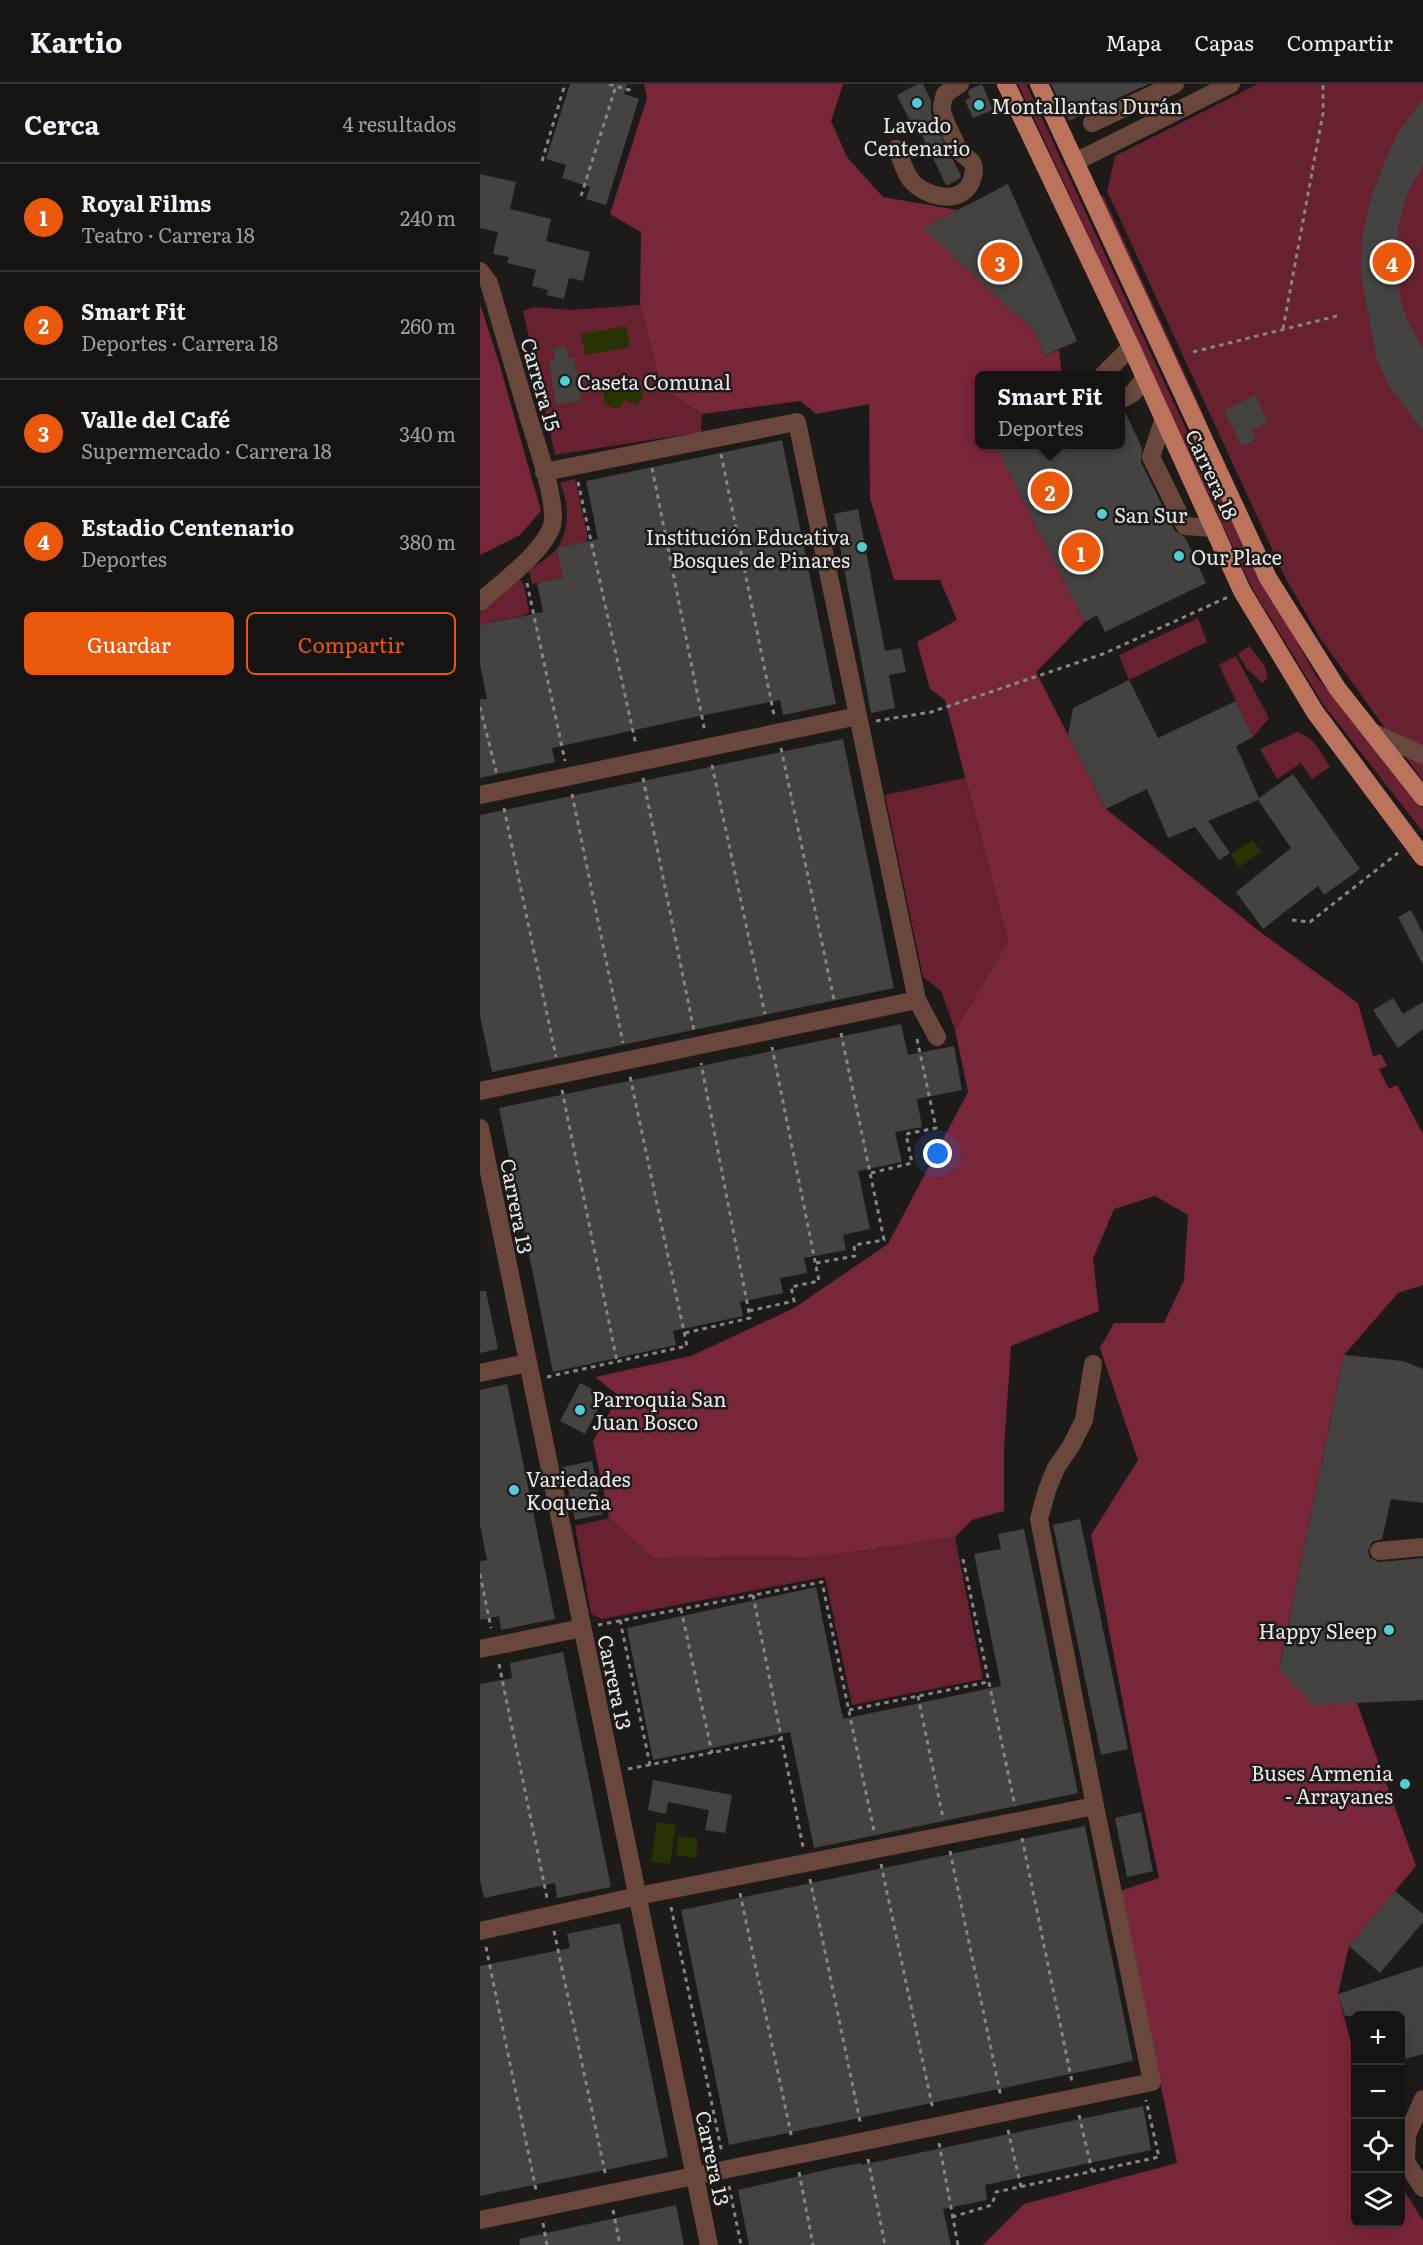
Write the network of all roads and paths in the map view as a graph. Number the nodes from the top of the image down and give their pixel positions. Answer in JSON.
{"nodes":[{"id":1,"x":565,"y":84,"type":"edge"},
{"id":2,"x":609,"y":84,"type":"edge"},
{"id":3,"x":631,"y":84,"type":"edge"},
{"id":4,"x":960,"y":84,"type":"edge"},
{"id":5,"x":1006,"y":84,"type":"edge"},
{"id":6,"x":1039,"y":84,"type":"edge"},
{"id":7,"x":1175,"y":84,"type":"edge"},
{"id":8,"x":1231,"y":84,"type":"edge"},
{"id":9,"x":1323,"y":84,"type":"edge"},
{"id":10,"x":616,"y":86,"type":"junction"},
{"id":11,"x":1092,"y":123,"type":"dead end"},
{"id":12,"x":896,"y":149,"type":"dead end"},
{"id":13,"x":542,"y":161,"type":"dead end"},
{"id":14,"x":1075,"y":162,"type":"junction"},
{"id":15,"x":581,"y":196,"type":"dead end"},
{"id":16,"x":480,"y":271,"type":"edge"},
{"id":17,"x":1336,"y":316,"type":"dead end"},
{"id":18,"x":1283,"y":329,"type":"junction"},
{"id":19,"x":1131,"y":347,"type":"junction"},
{"id":20,"x":1193,"y":352,"type":"dead end"},
{"id":21,"x":1107,"y":371,"type":"edge"},
{"id":22,"x":1145,"y":378,"type":"junction"},
{"id":23,"x":1125,"y":397,"type":"edge"},
{"id":24,"x":1163,"y":421,"type":"junction"},
{"id":25,"x":717,"y":438,"type":"junction"},
{"id":26,"x":649,"y":451,"type":"junction"},
{"id":27,"x":575,"y":466,"type":"junction"},
{"id":28,"x":544,"y":472,"type":"junction"},
{"id":29,"x":1214,"y":528,"type":"junction"},
{"id":30,"x":523,"y":564,"type":"junction"},
{"id":31,"x":1242,"y":591,"type":"junction"},
{"id":32,"x":480,"y":602,"type":"edge"},
{"id":33,"x":480,"y":707,"type":"edge"},
{"id":34,"x":859,"y":720,"type":"junction"},
{"id":35,"x":1374,"y":732,"type":"junction"},
{"id":36,"x":778,"y":733,"type":"junction"},
{"id":37,"x":708,"y":748,"type":"junction"},
{"id":38,"x":1423,"y":755,"type":"edge"},
{"id":39,"x":639,"y":762,"type":"junction"},
{"id":40,"x":568,"y":777,"type":"junction"},
{"id":41,"x":500,"y":791,"type":"junction"},
{"id":42,"x":480,"y":795,"type":"edge"},
{"id":43,"x":1423,"y":797,"type":"edge"},
{"id":44,"x":1411,"y":842,"type":"junction"},
{"id":45,"x":1423,"y":857,"type":"edge"},
{"id":46,"x":1292,"y":920,"type":"dead end"},
{"id":47,"x":917,"y":1000,"type":"junction"},
{"id":48,"x":838,"y":1016,"type":"junction"},
{"id":49,"x":768,"y":1030,"type":"junction"},
{"id":50,"x":916,"y":1036,"type":"dead end"},
{"id":51,"x":937,"y":1037,"type":"dead end"},
{"id":52,"x":697,"y":1045,"type":"junction"},
{"id":53,"x":626,"y":1060,"type":"junction"},
{"id":54,"x":559,"y":1074,"type":"junction"},
{"id":55,"x":480,"y":1091,"type":"edge"},
{"id":56,"x":480,"y":1128,"type":"edge"},
{"id":57,"x":871,"y":1173,"type":"junction"},
{"id":58,"x":815,"y":1263,"type":"junction"},
{"id":59,"x":749,"y":1311,"type":"junction"},
{"id":60,"x":684,"y":1333,"type":"junction"},
{"id":61,"x":617,"y":1362,"type":"junction"},
{"id":62,"x":1093,"y":1364,"type":"dead end"},
{"id":63,"x":529,"y":1372,"type":"junction"},
{"id":64,"x":480,"y":1373,"type":"edge"},
{"id":65,"x":1423,"y":1546,"type":"edge"},
{"id":66,"x":1380,"y":1551,"type":"dead end"},
{"id":67,"x":963,"y":1559,"type":"dead end"},
{"id":68,"x":753,"y":1595,"type":"junction"},
{"id":69,"x":681,"y":1609,"type":"junction"},
{"id":70,"x":620,"y":1620,"type":"junction"},
{"id":71,"x":582,"y":1628,"type":"junction"},
{"id":72,"x":480,"y":1649,"type":"edge"},
{"id":73,"x":989,"y":1682,"type":"junction"},
{"id":74,"x":918,"y":1696,"type":"junction"},
{"id":75,"x":849,"y":1710,"type":"junction"},
{"id":76,"x":782,"y":1739,"type":"junction"},
{"id":77,"x":712,"y":1753,"type":"junction"},
{"id":78,"x":650,"y":1765,"type":"junction"},
{"id":79,"x":612,"y":1772,"type":"junction"},
{"id":80,"x":1095,"y":1806,"type":"junction"},
{"id":81,"x":1018,"y":1821,"type":"junction"},
{"id":82,"x":947,"y":1835,"type":"junction"},
{"id":83,"x":878,"y":1849,"type":"junction"},
{"id":84,"x":807,"y":1863,"type":"junction"},
{"id":85,"x":736,"y":1877,"type":"junction"},
{"id":86,"x":667,"y":1890,"type":"junction"},
{"id":87,"x":638,"y":1896,"type":"junction"},
{"id":88,"x":481,"y":1930,"type":"edge"},
{"id":89,"x":1143,"y":2083,"type":"junction"},
{"id":90,"x":1075,"y":2097,"type":"junction"},
{"id":91,"x":1423,"y":2099,"type":"edge"},
{"id":92,"x":1004,"y":2112,"type":"junction"},
{"id":93,"x":936,"y":2126,"type":"junction"},
{"id":94,"x":864,"y":2141,"type":"junction"},
{"id":95,"x":795,"y":2155,"type":"junction"},
{"id":96,"x":726,"y":2169,"type":"junction"},
{"id":97,"x":1092,"y":2171,"type":"junction"},
{"id":98,"x":695,"y":2175,"type":"junction"},
{"id":99,"x":1021,"y":2187,"type":"junction"},
{"id":100,"x":1423,"y":2188,"type":"edge"},
{"id":101,"x":540,"y":2208,"type":"junction"},
{"id":102,"x":952,"y":2217,"type":"junction"},
{"id":103,"x":480,"y":2220,"type":"edge"},
{"id":104,"x":548,"y":2245,"type":"edge"},
{"id":105,"x":709,"y":2245,"type":"edge"},
{"id":106,"x":741,"y":2245,"type":"edge"},
{"id":107,"x":813,"y":2245,"type":"edge"},
{"id":108,"x":885,"y":2245,"type":"edge"},
{"id":109,"x":958,"y":2245,"type":"edge"}],
"edges":[{"from":1,"to":13,"type":"path"},
{"from":2,"to":10,"type":"path"},
{"from":3,"to":10,"type":"path"},
{"from":4,"to":12,"type":"street"},
{"from":5,"to":19,"type":"main road","name":"Carrera 18"},
{"from":6,"to":14,"type":"main road","name":"Carrera 18"},
{"from":7,"to":11,"type":"street"},
{"from":8,"to":14,"type":"street"},
{"from":9,"to":18,"type":"path"},
{"from":10,"to":15,"type":"path"},
{"from":14,"to":35,"type":"main road","name":"Carrera 18"},
{"from":16,"to":28,"type":"street","name":"Carrera 15"},
{"from":17,"to":18,"type":"path"},
{"from":18,"to":20,"type":"path"},
{"from":19,"to":21,"type":"street"},
{"from":19,"to":22,"type":"main road","name":"Carrera 18"},
{"from":22,"to":23,"type":"street"},
{"from":22,"to":24,"type":"main road","name":"Carrera 18"},
{"from":24,"to":29,"type":"main road","name":"Carrera 18"},
{"from":24,"to":29,"type":"street"},
{"from":25,"to":26,"type":"street"},
{"from":25,"to":34,"type":"street"},
{"from":25,"to":36,"type":"path"},
{"from":26,"to":27,"type":"street"},
{"from":26,"to":37,"type":"path"},
{"from":27,"to":28,"type":"street"},
{"from":27,"to":39,"type":"path"},
{"from":28,"to":30,"type":"street","name":"Carrera 15"},
{"from":29,"to":31,"type":"main road","name":"Carrera 18"},
{"from":30,"to":32,"type":"street"},
{"from":30,"to":40,"type":"path"},
{"from":31,"to":34,"type":"path"},
{"from":31,"to":44,"type":"main road","name":"Carrera 18"},
{"from":33,"to":41,"type":"path"},
{"from":34,"to":36,"type":"street"},
{"from":34,"to":47,"type":"street"},
{"from":35,"to":38,"type":"street"},
{"from":35,"to":43,"type":"main road","name":"Carrera 18"},
{"from":36,"to":37,"type":"street"},
{"from":36,"to":48,"type":"path"},
{"from":37,"to":39,"type":"street"},
{"from":37,"to":49,"type":"path"},
{"from":39,"to":40,"type":"street"},
{"from":39,"to":52,"type":"path"},
{"from":40,"to":41,"type":"street"},
{"from":40,"to":53,"type":"path"},
{"from":41,"to":42,"type":"street"},
{"from":41,"to":54,"type":"path"},
{"from":44,"to":45,"type":"main road","name":"Carrera 18"},
{"from":44,"to":46,"type":"path"},
{"from":47,"to":48,"type":"street"},
{"from":47,"to":51,"type":"street"},
{"from":48,"to":49,"type":"street"},
{"from":48,"to":57,"type":"path"},
{"from":49,"to":52,"type":"street"},
{"from":49,"to":58,"type":"path"},
{"from":50,"to":57,"type":"path"},
{"from":52,"to":53,"type":"street"},
{"from":52,"to":59,"type":"path"},
{"from":53,"to":54,"type":"street"},
{"from":53,"to":60,"type":"path"},
{"from":54,"to":55,"type":"street"},
{"from":54,"to":61,"type":"path"},
{"from":56,"to":63,"type":"street","name":"Carrera 13"},
{"from":57,"to":58,"type":"path"},
{"from":58,"to":59,"type":"path"},
{"from":59,"to":60,"type":"path"},
{"from":60,"to":61,"type":"path"},
{"from":61,"to":63,"type":"path"},
{"from":62,"to":80,"type":"street"},
{"from":63,"to":64,"type":"street"},
{"from":63,"to":71,"type":"street","name":"Carrera 13"},
{"from":65,"to":66,"type":"street"},
{"from":67,"to":73,"type":"path"},
{"from":68,"to":69,"type":"path"},
{"from":68,"to":75,"type":"path"},
{"from":68,"to":76,"type":"path"},
{"from":69,"to":70,"type":"path"},
{"from":69,"to":77,"type":"path"},
{"from":70,"to":71,"type":"path"},
{"from":70,"to":78,"type":"path"},
{"from":71,"to":72,"type":"street"},
{"from":71,"to":79,"type":"street","name":"Carrera 13"},
{"from":73,"to":74,"type":"path"},
{"from":73,"to":81,"type":"path"},
{"from":74,"to":75,"type":"path"},
{"from":74,"to":82,"type":"path"},
{"from":75,"to":83,"type":"path"},
{"from":76,"to":77,"type":"path"},
{"from":76,"to":84,"type":"path"},
{"from":77,"to":78,"type":"path"},
{"from":78,"to":79,"type":"path"},
{"from":79,"to":87,"type":"street","name":"Carrera 13"},
{"from":80,"to":81,"type":"street"},
{"from":80,"to":89,"type":"street"},
{"from":81,"to":82,"type":"street"},
{"from":81,"to":90,"type":"path"},
{"from":82,"to":83,"type":"street"},
{"from":82,"to":92,"type":"path"},
{"from":83,"to":84,"type":"street"},
{"from":83,"to":93,"type":"path"},
{"from":84,"to":85,"type":"street"},
{"from":84,"to":94,"type":"path"},
{"from":85,"to":86,"type":"street"},
{"from":85,"to":95,"type":"path"},
{"from":86,"to":87,"type":"street"},
{"from":86,"to":96,"type":"path"},
{"from":87,"to":88,"type":"street"},
{"from":87,"to":98,"type":"street","name":"Carrera 13"},
{"from":88,"to":101,"type":"path"},
{"from":89,"to":90,"type":"street"},
{"from":89,"to":97,"type":"path"},
{"from":90,"to":92,"type":"street"},
{"from":90,"to":97,"type":"path"},
{"from":91,"to":100,"type":"street"},
{"from":92,"to":93,"type":"street"},
{"from":92,"to":99,"type":"path"},
{"from":93,"to":94,"type":"street"},
{"from":93,"to":102,"type":"path"},
{"from":94,"to":95,"type":"street"},
{"from":94,"to":108,"type":"path"},
{"from":95,"to":96,"type":"street"},
{"from":95,"to":107,"type":"path"},
{"from":96,"to":98,"type":"street"},
{"from":96,"to":106,"type":"path"},
{"from":97,"to":99,"type":"path"},
{"from":98,"to":101,"type":"street"},
{"from":98,"to":105,"type":"street","name":"Carrera 13"},
{"from":99,"to":102,"type":"path"},
{"from":101,"to":103,"type":"street"},
{"from":101,"to":104,"type":"path"},
{"from":102,"to":109,"type":"path"}]}
